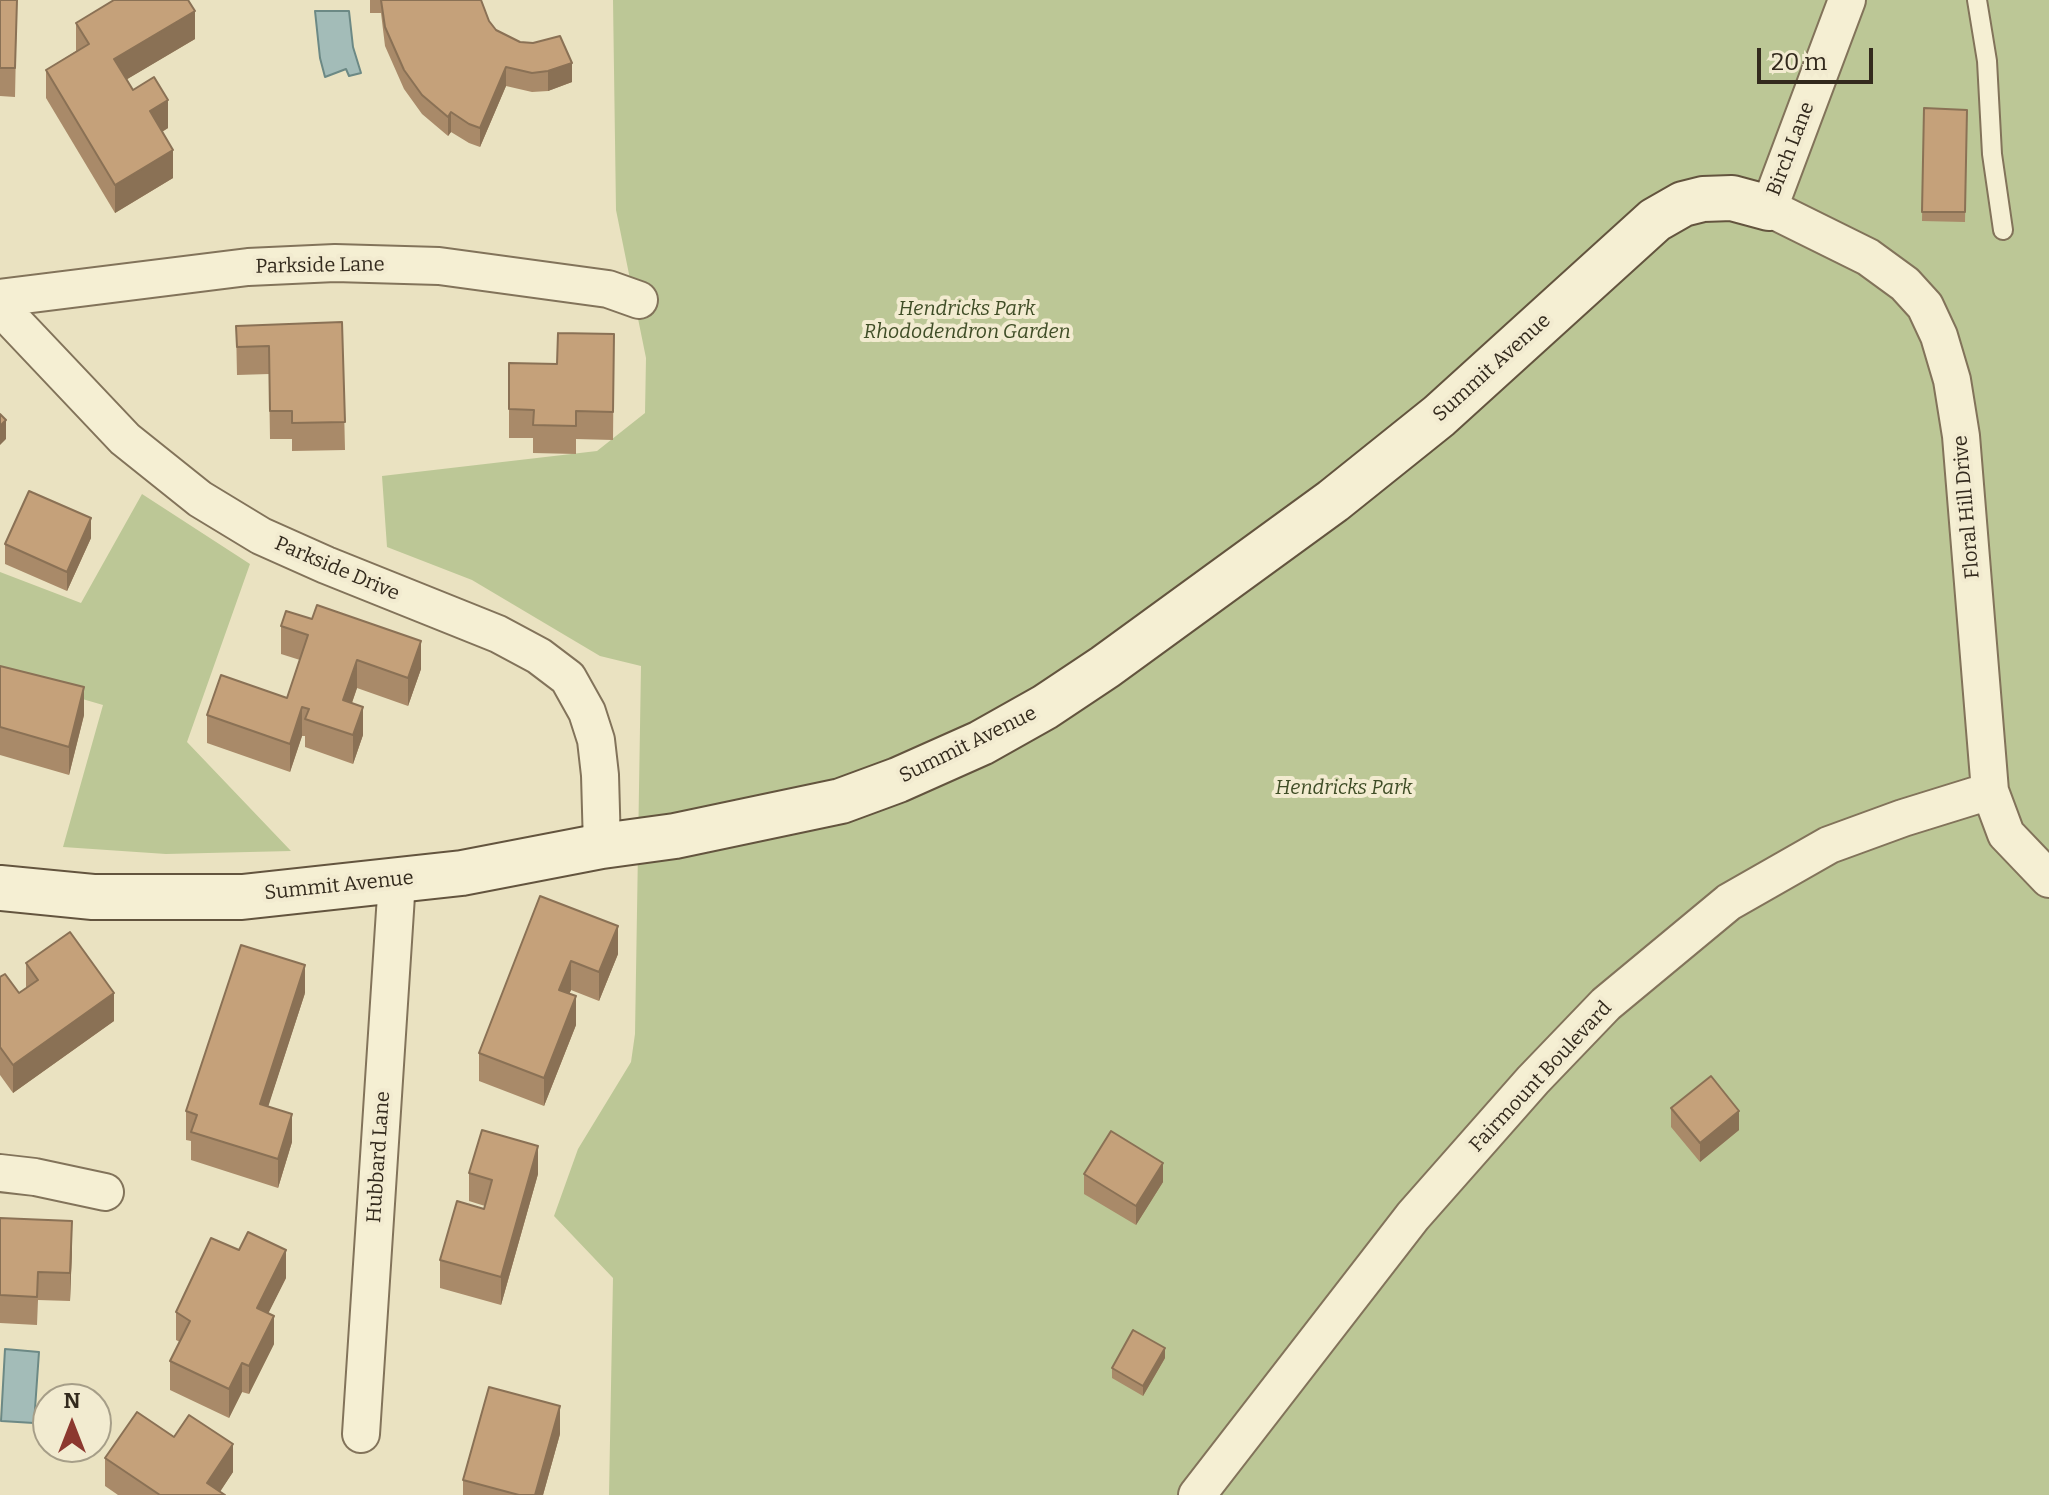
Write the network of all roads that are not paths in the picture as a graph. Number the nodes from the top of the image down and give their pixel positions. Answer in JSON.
{"nodes":[{"id":1,"x":1847,"y":0,"type":"edge"},
{"id":2,"x":1977,"y":0,"type":"edge"},
{"id":3,"x":1769,"y":208,"type":"junction"},
{"id":4,"x":2003,"y":230,"type":"dead end"},
{"id":5,"x":0,"y":298,"type":"edge"},
{"id":6,"x":639,"y":300,"type":"dead end"},
{"id":7,"x":0,"y":307,"type":"edge"},
{"id":8,"x":1990,"y":791,"type":"junction"},
{"id":9,"x":602,"y":846,"type":"junction"},
{"id":10,"x":2049,"y":879,"type":"edge"},
{"id":11,"x":397,"y":880,"type":"junction"},
{"id":12,"x":0,"y":888,"type":"edge"},
{"id":13,"x":0,"y":1173,"type":"edge"},
{"id":14,"x":105,"y":1192,"type":"dead end"},
{"id":15,"x":361,"y":1434,"type":"dead end"},
{"id":16,"x":1197,"y":1495,"type":"edge"}],
"edges":[{"from":1,"to":3,"type":"street","name":"Birch Lane"},
{"from":2,"to":4,"type":"lane"},
{"from":3,"to":8,"type":"street","name":"Floral Hill Drive"},
{"from":3,"to":9,"type":"street","name":"Summit Avenue"},
{"from":5,"to":6,"type":"street","name":"Parkside Lane"},
{"from":7,"to":9,"type":"street","name":"Parkside Drive"},
{"from":8,"to":10,"type":"street","name":"Floral Hill Drive"},
{"from":8,"to":16,"type":"street","name":"Fairmount Boulevard"},
{"from":9,"to":11,"type":"street","name":"Summit Avenue"},
{"from":11,"to":12,"type":"street","name":"Summit Avenue"},
{"from":11,"to":15,"type":"street","name":"Hubbard Lane"},
{"from":13,"to":14,"type":"street"}]}
